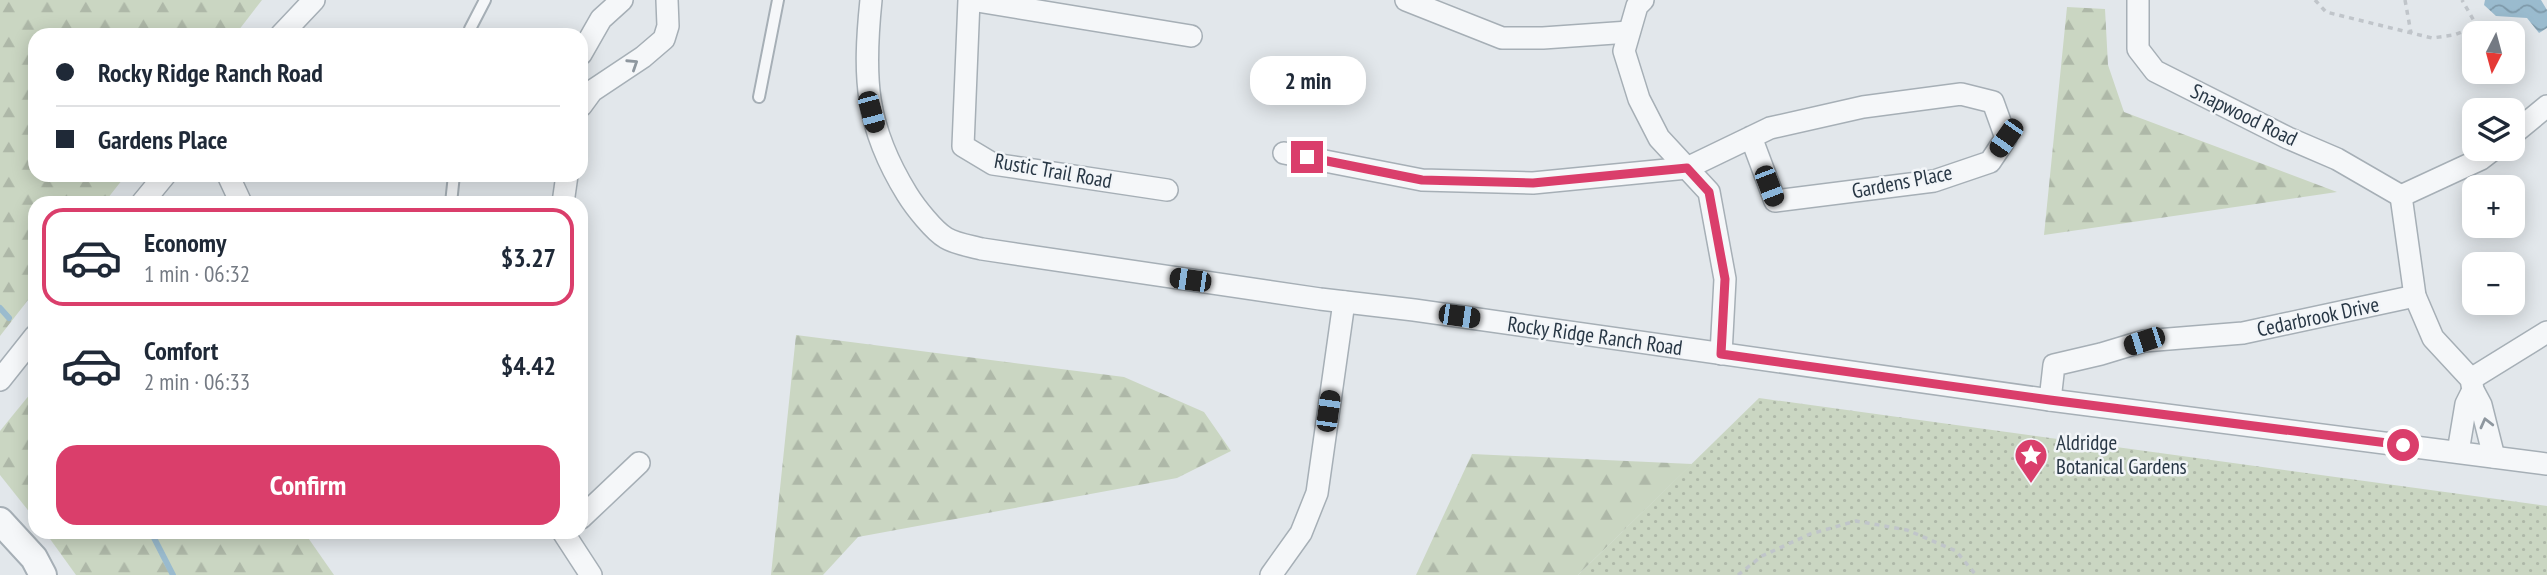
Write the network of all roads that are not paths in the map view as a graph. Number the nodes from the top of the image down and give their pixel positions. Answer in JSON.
{"nodes":[{"id":1,"x":314,"y":0,"type":"edge"},
{"id":2,"x":485,"y":0,"type":"edge"},
{"id":3,"x":622,"y":0,"type":"edge"},
{"id":4,"x":667,"y":0,"type":"edge"},
{"id":5,"x":778,"y":0,"type":"edge"},
{"id":6,"x":871,"y":0,"type":"edge"},
{"id":7,"x":970,"y":0,"type":"edge"},
{"id":8,"x":1406,"y":0,"type":"edge"},
{"id":9,"x":1643,"y":0,"type":"edge"},
{"id":10,"x":2138,"y":0,"type":"edge"},
{"id":11,"x":288,"y":28,"type":"edge"},
{"id":12,"x":471,"y":28,"type":"edge"},
{"id":13,"x":1629,"y":32,"type":"junction"},
{"id":14,"x":1191,"y":36,"type":"dead end"},
{"id":15,"x":588,"y":42,"type":"edge"},
{"id":16,"x":588,"y":96,"type":"edge"},
{"id":17,"x":759,"y":97,"type":"dead end"},
{"id":18,"x":2547,"y":106,"type":"edge"},
{"id":19,"x":2525,"y":124,"type":"edge"},
{"id":20,"x":1751,"y":137,"type":"junction"},
{"id":21,"x":1284,"y":153,"type":"dead end"},
{"id":22,"x":2477,"y":161,"type":"edge"},
{"id":23,"x":1687,"y":168,"type":"junction"},
{"id":24,"x":159,"y":182,"type":"edge"},
{"id":25,"x":1167,"y":190,"type":"dead end"},
{"id":26,"x":148,"y":196,"type":"edge"},
{"id":27,"x":2401,"y":196,"type":"junction"},
{"id":28,"x":2415,"y":296,"type":"junction"},
{"id":29,"x":1344,"y":302,"type":"junction"},
{"id":30,"x":2547,"y":332,"type":"edge"},
{"id":31,"x":28,"y":345,"type":"edge"},
{"id":32,"x":1721,"y":354,"type":"junction"},
{"id":33,"x":0,"y":380,"type":"edge"},
{"id":34,"x":2472,"y":385,"type":"junction"},
{"id":35,"x":2050,"y":400,"type":"junction"},
{"id":36,"x":2458,"y":452,"type":"junction"},
{"id":37,"x":2494,"y":457,"type":"junction"},
{"id":38,"x":639,"y":463,"type":"dead end"},
{"id":39,"x":2547,"y":464,"type":"edge"},
{"id":40,"x":588,"y":510,"type":"edge"},
{"id":41,"x":0,"y":521,"type":"edge"},
{"id":42,"x":568,"y":539,"type":"edge"},
{"id":43,"x":43,"y":575,"type":"edge"},
{"id":44,"x":591,"y":575,"type":"edge"},
{"id":45,"x":1271,"y":575,"type":"edge"}],
"edges":[{"from":1,"to":11,"type":"street"},
{"from":2,"to":12,"type":"lane"},
{"from":3,"to":15,"type":"street"},
{"from":16,"to":4,"type":"street","one_way":true},
{"from":5,"to":17,"type":"lane"},
{"from":6,"to":29,"type":"street","name":"Rocky Ridge Ranch Road"},
{"from":7,"to":14,"type":"street","name":"Rustic Trail Road"},
{"from":7,"to":25,"type":"street","name":"Rustic Trail Road"},
{"from":8,"to":13,"type":"street"},
{"from":9,"to":13,"type":"street"},
{"from":10,"to":27,"type":"street","name":"Snapwood Road"},
{"from":13,"to":23,"type":"street"},
{"from":18,"to":19,"type":"street"},
{"from":20,"to":20,"type":"street","name":"Gardens Place"},
{"from":20,"to":23,"type":"street","name":"Gardens Place"},
{"from":21,"to":23,"type":"street","name":"Gardens Place"},
{"from":22,"to":27,"type":"street"},
{"from":23,"to":32,"type":"street"},
{"from":24,"to":26,"type":"street"},
{"from":27,"to":28,"type":"street"},
{"from":28,"to":34,"type":"street"},
{"from":28,"to":35,"type":"street","name":"Cedarbrook Drive"},
{"from":29,"to":32,"type":"street","name":"Rocky Ridge Ranch Road"},
{"from":29,"to":45,"type":"street"},
{"from":30,"to":34,"type":"street"},
{"from":31,"to":33,"type":"street"},
{"from":32,"to":35,"type":"street","name":"Rocky Ridge Ranch Road"},
{"from":34,"to":36,"type":"street"},
{"from":37,"to":34,"type":"street","one_way":true},
{"from":35,"to":36,"type":"street","name":"Rocky Ridge Ranch Road"},
{"from":36,"to":37,"type":"street","name":"Rocky Ridge Ranch Road"},
{"from":37,"to":39,"type":"street","name":"Rocky Ridge Ranch Road"},
{"from":38,"to":40,"type":"street"},
{"from":41,"to":43,"type":"street"},
{"from":42,"to":44,"type":"street"}]}
